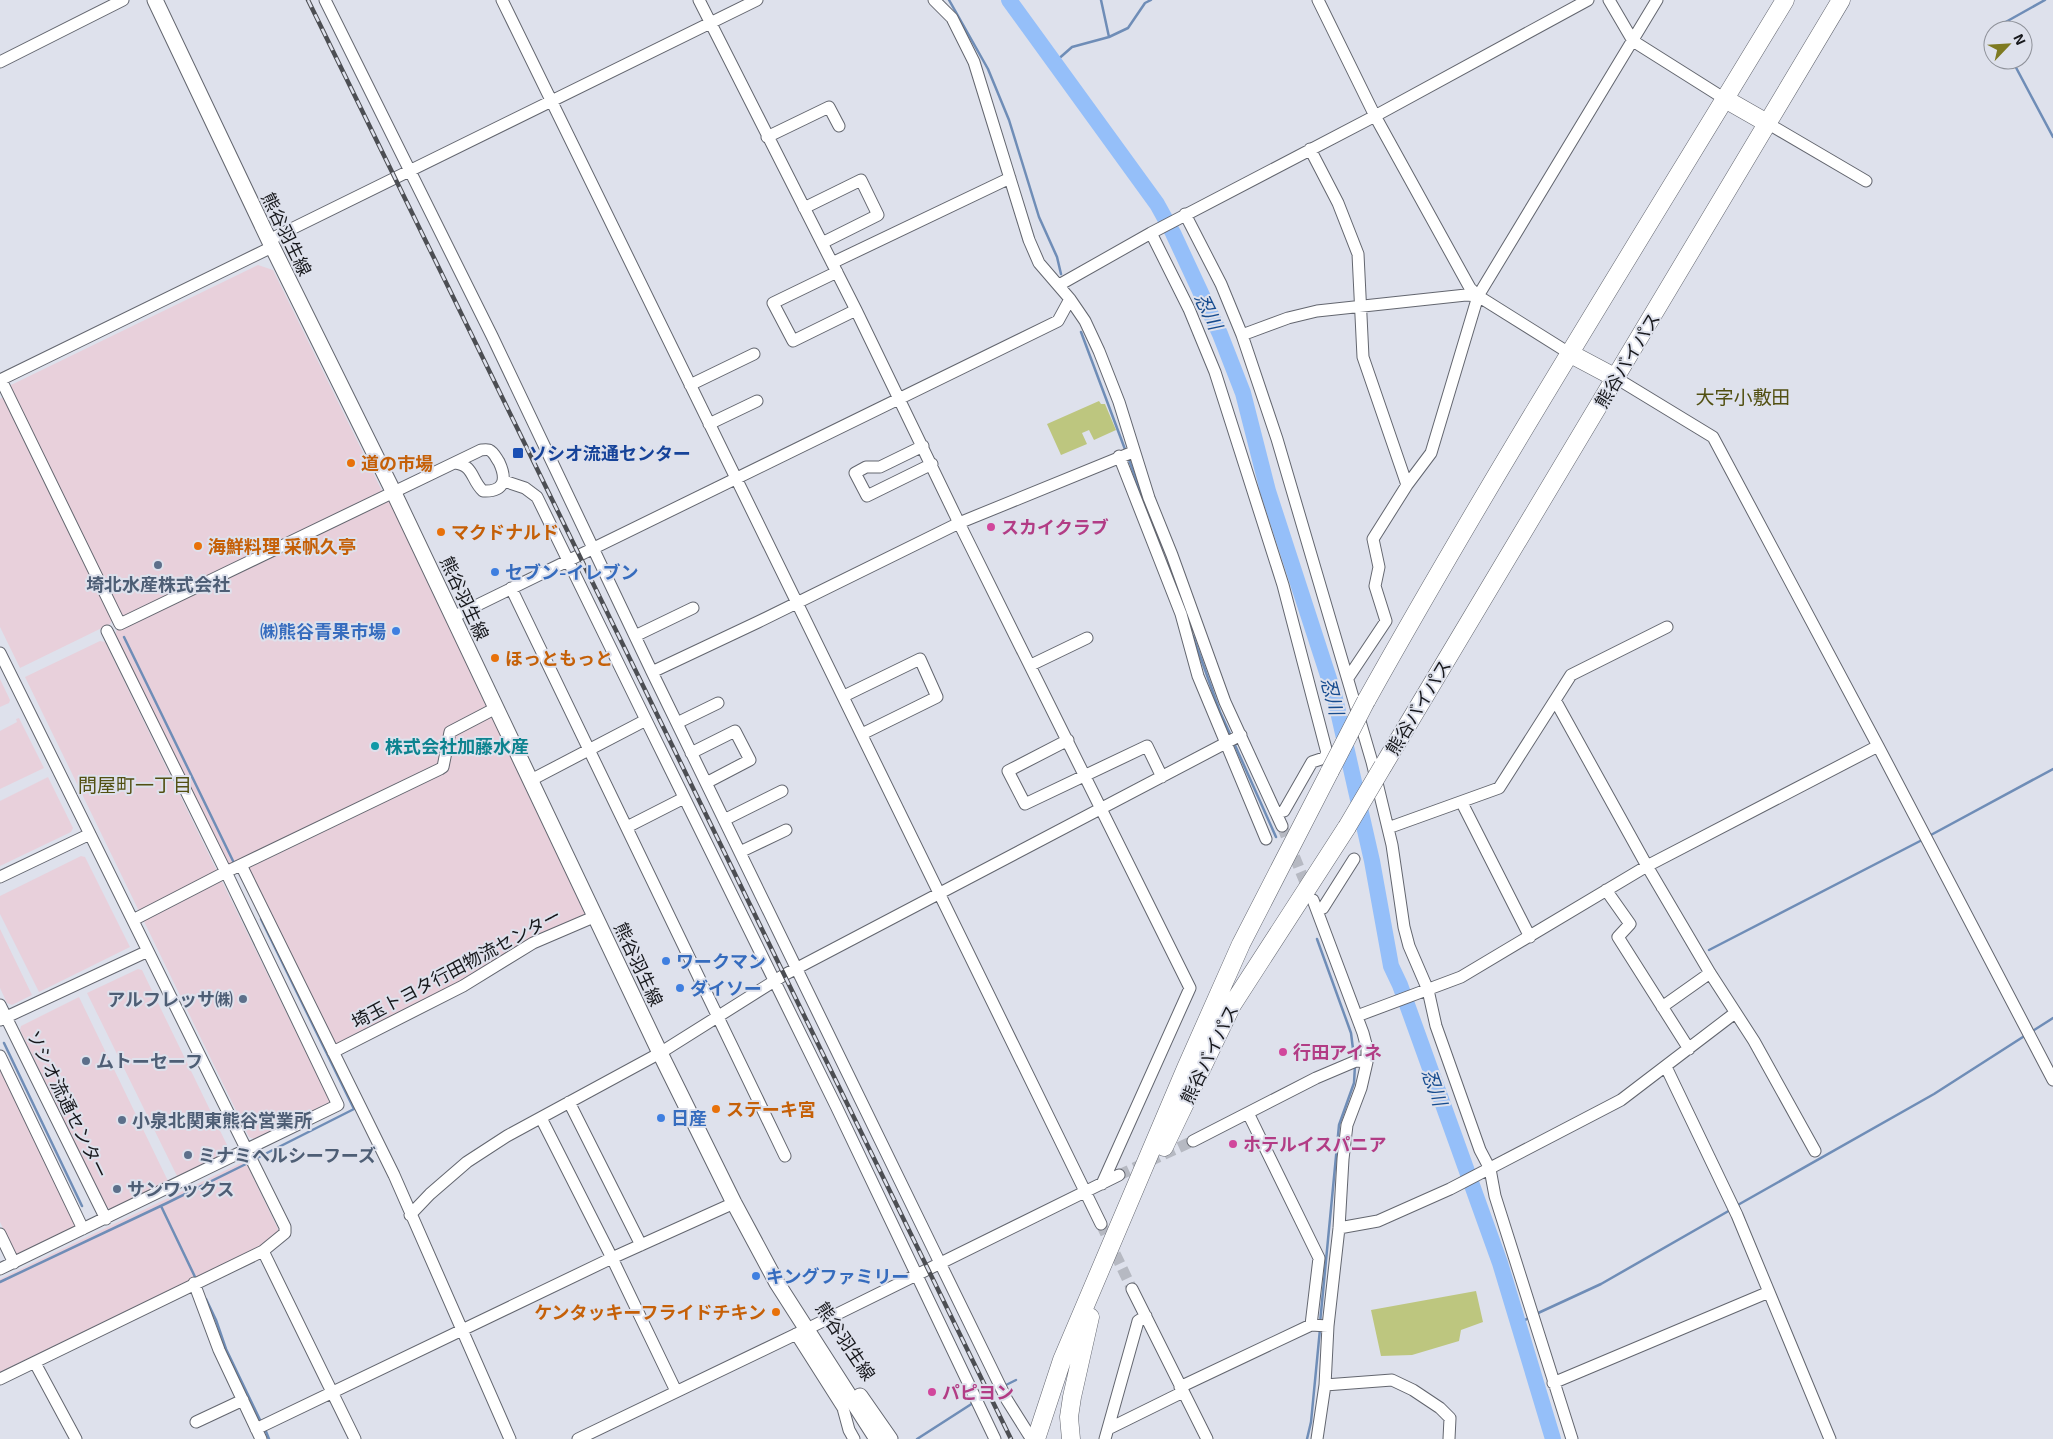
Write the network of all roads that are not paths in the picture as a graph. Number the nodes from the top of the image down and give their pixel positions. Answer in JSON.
{"nodes":[{"id":1,"x":123,"y":0,"type":"edge"},
{"id":2,"x":155,"y":0,"type":"edge"},
{"id":3,"x":325,"y":0,"type":"edge"},
{"id":4,"x":502,"y":0,"type":"edge"},
{"id":5,"x":698,"y":0,"type":"edge"},
{"id":6,"x":757,"y":0,"type":"edge"},
{"id":7,"x":934,"y":0,"type":"edge"},
{"id":8,"x":1318,"y":0,"type":"edge"},
{"id":9,"x":1588,"y":0,"type":"edge"},
{"id":10,"x":1609,"y":0,"type":"edge"},
{"id":11,"x":1657,"y":0,"type":"edge"},
{"id":12,"x":1785,"y":0,"type":"edge"},
{"id":13,"x":1841,"y":0,"type":"edge"},
{"id":14,"x":710,"y":23,"type":"junction"},
{"id":15,"x":1633,"y":41,"type":"junction"},
{"id":16,"x":0,"y":62,"type":"edge"},
{"id":17,"x":1725,"y":99,"type":"junction"},
{"id":18,"x":552,"y":101,"type":"junction"},
{"id":19,"x":1376,"y":116,"type":"junction"},
{"id":20,"x":1767,"y":123,"type":"junction"},
{"id":21,"x":839,"y":126,"type":"dead end"},
{"id":22,"x":767,"y":138,"type":"junction"},
{"id":23,"x":1310,"y":149,"type":"junction"},
{"id":24,"x":409,"y":171,"type":"junction"},
{"id":25,"x":1010,"y":178,"type":"junction"},
{"id":26,"x":1866,"y":181,"type":"dead end"},
{"id":27,"x":804,"y":208,"type":"junction"},
{"id":28,"x":1185,"y":214,"type":"junction"},
{"id":29,"x":1151,"y":233,"type":"junction"},
{"id":30,"x":822,"y":243,"type":"junction"},
{"id":31,"x":270,"y":244,"type":"junction"},
{"id":32,"x":835,"y":267,"type":"junction"},
{"id":33,"x":1059,"y":285,"type":"junction"},
{"id":34,"x":1478,"y":296,"type":"junction"},
{"id":35,"x":1070,"y":299,"type":"junction"},
{"id":36,"x":1360,"y":306,"type":"junction"},
{"id":37,"x":856,"y":310,"type":"junction"},
{"id":38,"x":1242,"y":335,"type":"junction"},
{"id":39,"x":1570,"y":353,"type":"junction"},
{"id":40,"x":754,"y":354,"type":"dead end"},
{"id":41,"x":1,"y":378,"type":"edge"},
{"id":42,"x":1616,"y":378,"type":"junction"},
{"id":43,"x":690,"y":385,"type":"junction"},
{"id":44,"x":900,"y":399,"type":"junction"},
{"id":45,"x":756,"y":401,"type":"dead end"},
{"id":46,"x":709,"y":424,"type":"junction"},
{"id":47,"x":923,"y":446,"type":"junction"},
{"id":48,"x":1127,"y":454,"type":"junction"},
{"id":49,"x":455,"y":463,"type":"junction"},
{"id":50,"x":932,"y":464,"type":"junction"},
{"id":51,"x":735,"y":479,"type":"junction"},
{"id":52,"x":504,"y":481,"type":"junction"},
{"id":53,"x":1407,"y":485,"type":"junction"},
{"id":54,"x":394,"y":492,"type":"junction"},
{"id":55,"x":959,"y":523,"type":"junction"},
{"id":56,"x":593,"y":550,"type":"junction"},
{"id":57,"x":569,"y":562,"type":"junction"},
{"id":58,"x":511,"y":588,"type":"junction"},
{"id":59,"x":798,"y":603,"type":"junction"},
{"id":60,"x":694,"y":608,"type":"dead end"},
{"id":61,"x":453,"y":616,"type":"junction"},
{"id":62,"x":1667,"y":627,"type":"dead end"},
{"id":63,"x":107,"y":631,"type":"dead end"},
{"id":64,"x":635,"y":636,"type":"junction"},
{"id":65,"x":1087,"y":638,"type":"dead end"},
{"id":66,"x":0,"y":653,"type":"edge"},
{"id":67,"x":1031,"y":665,"type":"junction"},
{"id":68,"x":652,"y":672,"type":"junction"},
{"id":69,"x":1348,"y":678,"type":"junction"},
{"id":70,"x":844,"y":696,"type":"junction"},
{"id":71,"x":1555,"y":700,"type":"junction"},
{"id":72,"x":718,"y":703,"type":"dead end"},
{"id":73,"x":496,"y":708,"type":"junction"},
{"id":74,"x":646,"y":720,"type":"junction"},
{"id":75,"x":677,"y":723,"type":"junction"},
{"id":76,"x":862,"y":734,"type":"junction"},
{"id":77,"x":1233,"y":739,"type":"junction"},
{"id":78,"x":1068,"y":740,"type":"junction"},
{"id":79,"x":1878,"y":746,"type":"junction"},
{"id":80,"x":588,"y":750,"type":"junction"},
{"id":81,"x":691,"y":753,"type":"junction"},
{"id":82,"x":1086,"y":775,"type":"junction"},
{"id":83,"x":1162,"y":777,"type":"junction"},
{"id":84,"x":531,"y":780,"type":"junction"},
{"id":85,"x":706,"y":783,"type":"junction"},
{"id":86,"x":782,"y":791,"type":"dead end"},
{"id":87,"x":684,"y":798,"type":"junction"},
{"id":88,"x":1462,"y":803,"type":"junction"},
{"id":89,"x":1103,"y":809,"type":"junction"},
{"id":90,"x":1276,"y":813,"type":"junction"},
{"id":91,"x":724,"y":820,"type":"junction"},
{"id":92,"x":1282,"y":826,"type":"tunnel mouth"},
{"id":93,"x":627,"y":827,"type":"junction"},
{"id":94,"x":1388,"y":828,"type":"junction"},
{"id":95,"x":786,"y":830,"type":"dead end"},
{"id":96,"x":90,"y":834,"type":"junction"},
{"id":97,"x":1266,"y":839,"type":"dead end"},
{"id":98,"x":740,"y":852,"type":"junction"},
{"id":99,"x":1354,"y":858,"type":"dead end"},
{"id":100,"x":241,"y":865,"type":"junction"},
{"id":101,"x":1647,"y":866,"type":"junction"},
{"id":102,"x":226,"y":872,"type":"junction"},
{"id":103,"x":0,"y":877,"type":"edge"},
{"id":104,"x":1606,"y":890,"type":"junction"},
{"id":105,"x":939,"y":895,"type":"junction"},
{"id":106,"x":596,"y":916,"type":"junction"},
{"id":107,"x":133,"y":920,"type":"junction"},
{"id":108,"x":1530,"y":936,"type":"junction"},
{"id":109,"x":148,"y":951,"type":"junction"},
{"id":110,"x":797,"y":969,"type":"junction"},
{"id":111,"x":1710,"y":973,"type":"junction"},
{"id":112,"x":774,"y":982,"type":"junction"},
{"id":113,"x":1424,"y":991,"type":"junction"},
{"id":114,"x":0,"y":1005,"type":"edge"},
{"id":115,"x":1662,"y":1007,"type":"junction"},
{"id":116,"x":1735,"y":1013,"type":"junction"},
{"id":117,"x":719,"y":1016,"type":"junction"},
{"id":118,"x":1357,"y":1016,"type":"junction"},
{"id":119,"x":3,"y":1019,"type":"edge"},
{"id":120,"x":1689,"y":1049,"type":"junction"},
{"id":121,"x":333,"y":1052,"type":"junction"},
{"id":122,"x":660,"y":1053,"type":"junction"},
{"id":123,"x":0,"y":1056,"type":"edge"},
{"id":124,"x":1361,"y":1062,"type":"junction"},
{"id":125,"x":1666,"y":1067,"type":"junction"},
{"id":126,"x":2053,"y":1080,"type":"edge"},
{"id":127,"x":569,"y":1102,"type":"junction"},
{"id":128,"x":1248,"y":1113,"type":"junction"},
{"id":129,"x":541,"y":1118,"type":"junction"},
{"id":130,"x":1193,"y":1141,"type":"tunnel mouth"},
{"id":131,"x":246,"y":1149,"type":"junction"},
{"id":132,"x":1815,"y":1151,"type":"dead end"},
{"id":133,"x":785,"y":1156,"type":"dead end"},
{"id":134,"x":1487,"y":1171,"type":"junction"},
{"id":135,"x":1120,"y":1175,"type":"tunnel mouth"},
{"id":136,"x":1102,"y":1184,"type":"junction"},
{"id":137,"x":1085,"y":1193,"type":"junction"},
{"id":138,"x":734,"y":1203,"type":"junction"},
{"id":139,"x":410,"y":1215,"type":"junction"},
{"id":140,"x":106,"y":1219,"type":"junction"},
{"id":141,"x":1101,"y":1224,"type":"tunnel mouth"},
{"id":142,"x":1339,"y":1228,"type":"junction"},
{"id":143,"x":83,"y":1229,"type":"junction"},
{"id":144,"x":0,"y":1234,"type":"edge"},
{"id":145,"x":641,"y":1245,"type":"junction"},
{"id":146,"x":263,"y":1251,"type":"junction"},
{"id":147,"x":612,"y":1258,"type":"junction"},
{"id":148,"x":14,"y":1263,"type":"junction"},
{"id":149,"x":940,"y":1263,"type":"junction"},
{"id":150,"x":0,"y":1270,"type":"edge"},
{"id":151,"x":916,"y":1275,"type":"junction"},
{"id":152,"x":194,"y":1284,"type":"junction"},
{"id":153,"x":1132,"y":1289,"type":"tunnel mouth"},
{"id":154,"x":1769,"y":1292,"type":"junction"},
{"id":155,"x":1146,"y":1316,"type":"junction"},
{"id":156,"x":1090,"y":1317,"type":"junction"},
{"id":157,"x":1313,"y":1325,"type":"junction"},
{"id":158,"x":1327,"y":1326,"type":"junction"},
{"id":159,"x":805,"y":1330,"type":"junction"},
{"id":160,"x":462,"y":1331,"type":"junction"},
{"id":161,"x":35,"y":1363,"type":"junction"},
{"id":162,"x":0,"y":1379,"type":"edge"},
{"id":163,"x":1553,"y":1383,"type":"junction"},
{"id":164,"x":1325,"y":1384,"type":"junction"},
{"id":165,"x":1182,"y":1390,"type":"junction"},
{"id":166,"x":676,"y":1391,"type":"junction"},
{"id":167,"x":332,"y":1392,"type":"junction"},
{"id":168,"x":243,"y":1400,"type":"junction"},
{"id":169,"x":196,"y":1422,"type":"dead end"},
{"id":170,"x":259,"y":1434,"type":"edge"},
{"id":171,"x":1106,"y":1434,"type":"edge"},
{"id":172,"x":1032,"y":1437,"type":"edge"},
{"id":173,"x":76,"y":1439,"type":"edge"},
{"id":174,"x":355,"y":1439,"type":"edge"},
{"id":175,"x":510,"y":1439,"type":"edge"},
{"id":176,"x":578,"y":1439,"type":"edge"},
{"id":177,"x":854,"y":1439,"type":"edge"},
{"id":178,"x":876,"y":1439,"type":"edge"},
{"id":179,"x":890,"y":1439,"type":"edge"},
{"id":180,"x":996,"y":1439,"type":"edge"},
{"id":181,"x":1048,"y":1439,"type":"edge"},
{"id":182,"x":1071,"y":1439,"type":"edge"},
{"id":183,"x":1207,"y":1439,"type":"edge"},
{"id":184,"x":1317,"y":1439,"type":"edge"},
{"id":185,"x":1449,"y":1439,"type":"edge"},
{"id":186,"x":1572,"y":1439,"type":"edge"},
{"id":187,"x":1830,"y":1439,"type":"edge"}],
"edges":[{"from":1,"to":16,"type":"street"},
{"from":2,"to":31,"type":"main road","name":"熊谷羽生線"},
{"from":3,"to":24,"type":"street"},
{"from":4,"to":18,"type":"street"},
{"from":5,"to":14,"type":"street"},
{"from":6,"to":14,"type":"street"},
{"from":7,"to":25,"type":"street"},
{"from":8,"to":19,"type":"street"},
{"from":9,"to":19,"type":"street"},
{"from":10,"to":15,"type":"street"},
{"from":11,"to":15,"type":"street"},
{"from":12,"to":17,"type":"highway","name":"熊谷バイパス"},
{"from":13,"to":20,"type":"highway","name":"熊谷バイパス"},
{"from":14,"to":18,"type":"street"},
{"from":14,"to":22,"type":"street"},
{"from":15,"to":17,"type":"street"},
{"from":15,"to":34,"type":"street"},
{"from":17,"to":20,"type":"highway"},
{"from":17,"to":39,"type":"highway","name":"熊谷バイパス"},
{"from":18,"to":24,"type":"street"},
{"from":18,"to":43,"type":"street"},
{"from":19,"to":23,"type":"street"},
{"from":19,"to":34,"type":"street"},
{"from":20,"to":26,"type":"street"},
{"from":20,"to":42,"type":"highway","name":"熊谷バイパス"},
{"from":21,"to":22,"type":"street"},
{"from":22,"to":27,"type":"street"},
{"from":23,"to":28,"type":"street"},
{"from":23,"to":36,"type":"street"},
{"from":24,"to":31,"type":"street"},
{"from":24,"to":56,"type":"street"},
{"from":25,"to":32,"type":"street"},
{"from":25,"to":33,"type":"street"},
{"from":27,"to":30,"type":"street"},
{"from":27,"to":30,"type":"street"},
{"from":28,"to":29,"type":"street"},
{"from":28,"to":38,"type":"street"},
{"from":29,"to":33,"type":"street"},
{"from":29,"to":90,"type":"street"},
{"from":30,"to":32,"type":"street"},
{"from":31,"to":41,"type":"street"},
{"from":31,"to":54,"type":"main road","name":"熊谷羽生線"},
{"from":32,"to":37,"type":"street"},
{"from":32,"to":37,"type":"street"},
{"from":33,"to":35,"type":"street"},
{"from":34,"to":36,"type":"street"},
{"from":34,"to":39,"type":"street"},
{"from":34,"to":53,"type":"street"},
{"from":35,"to":44,"type":"street"},
{"from":35,"to":48,"type":"street"},
{"from":36,"to":38,"type":"street"},
{"from":36,"to":53,"type":"street"},
{"from":37,"to":44,"type":"street"},
{"from":38,"to":69,"type":"street"},
{"from":39,"to":42,"type":"highway"},
{"from":39,"to":172,"type":"highway","name":"熊谷バイパス","bridge":true},
{"from":40,"to":43,"type":"street"},
{"from":41,"to":54,"type":"street"},
{"from":42,"to":79,"type":"street"},
{"from":42,"to":156,"type":"highway","name":"熊谷バイパス","bridge":true},
{"from":43,"to":46,"type":"street"},
{"from":44,"to":47,"type":"street"},
{"from":44,"to":51,"type":"street"},
{"from":45,"to":46,"type":"street"},
{"from":46,"to":51,"type":"street"},
{"from":47,"to":50,"type":"street"},
{"from":47,"to":50,"type":"street"},
{"from":48,"to":55,"type":"street"},
{"from":48,"to":77,"type":"street"},
{"from":48,"to":77,"type":"street"},
{"from":49,"to":52,"type":"street"},
{"from":49,"to":52,"type":"street"},
{"from":49,"to":54,"type":"street"},
{"from":50,"to":55,"type":"street"},
{"from":51,"to":56,"type":"street"},
{"from":51,"to":59,"type":"street"},
{"from":52,"to":57,"type":"street"},
{"from":53,"to":69,"type":"street"},
{"from":54,"to":61,"type":"main road","name":"熊谷羽生線"},
{"from":55,"to":59,"type":"street"},
{"from":55,"to":67,"type":"street"},
{"from":56,"to":57,"type":"street"},
{"from":56,"to":64,"type":"street"},
{"from":57,"to":58,"type":"street"},
{"from":57,"to":74,"type":"street"},
{"from":58,"to":61,"type":"street"},
{"from":58,"to":80,"type":"street"},
{"from":59,"to":68,"type":"street"},
{"from":59,"to":70,"type":"street"},
{"from":60,"to":64,"type":"street"},
{"from":61,"to":73,"type":"main road","name":"熊谷羽生線"},
{"from":62,"to":71,"type":"street"},
{"from":63,"to":102,"type":"street"},
{"from":64,"to":68,"type":"street"},
{"from":65,"to":67,"type":"street"},
{"from":66,"to":96,"type":"street"},
{"from":67,"to":78,"type":"street"},
{"from":68,"to":75,"type":"street"},
{"from":69,"to":94,"type":"street"},
{"from":70,"to":76,"type":"street"},
{"from":70,"to":76,"type":"street"},
{"from":71,"to":88,"type":"street"},
{"from":71,"to":101,"type":"street"},
{"from":72,"to":75,"type":"street"},
{"from":73,"to":84,"type":"main road","name":"熊谷羽生線"},
{"from":73,"to":100,"type":"street"},
{"from":74,"to":80,"type":"street"},
{"from":74,"to":87,"type":"street"},
{"from":75,"to":81,"type":"street"},
{"from":76,"to":105,"type":"street"},
{"from":77,"to":83,"type":"street"},
{"from":77,"to":90,"type":"street"},
{"from":77,"to":97,"type":"street"},
{"from":78,"to":82,"type":"street"},
{"from":78,"to":82,"type":"street"},
{"from":79,"to":101,"type":"street"},
{"from":79,"to":126,"type":"street"},
{"from":80,"to":84,"type":"street"},
{"from":80,"to":93,"type":"street"},
{"from":81,"to":85,"type":"street"},
{"from":81,"to":85,"type":"street"},
{"from":82,"to":83,"type":"street"},
{"from":82,"to":89,"type":"street"},
{"from":83,"to":89,"type":"street"},
{"from":84,"to":106,"type":"main road","name":"熊谷羽生線"},
{"from":85,"to":91,"type":"street"},
{"from":86,"to":91,"type":"street"},
{"from":87,"to":93,"type":"street"},
{"from":87,"to":112,"type":"street"},
{"from":88,"to":94,"type":"street"},
{"from":88,"to":108,"type":"street"},
{"from":89,"to":105,"type":"street"},
{"from":89,"to":136,"type":"street"},
{"from":90,"to":92,"type":"street"},
{"from":91,"to":98,"type":"street"},
{"from":93,"to":117,"type":"street"},
{"from":94,"to":113,"type":"street"},
{"from":95,"to":98,"type":"street"},
{"from":96,"to":103,"type":"street"},
{"from":96,"to":107,"type":"street"},
{"from":98,"to":110,"type":"street"},
{"from":99,"to":118,"type":"street"},
{"from":100,"to":102,"type":"street"},
{"from":100,"to":121,"type":"street"},
{"from":101,"to":104,"type":"street"},
{"from":101,"to":111,"type":"street"},
{"from":102,"to":107,"type":"street"},
{"from":102,"to":131,"type":"street"},
{"from":104,"to":108,"type":"street"},
{"from":104,"to":115,"type":"street"},
{"from":105,"to":110,"type":"street"},
{"from":105,"to":137,"type":"street"},
{"from":106,"to":121,"type":"street","name":"埼玉トヨタ行田物流センター"},
{"from":106,"to":122,"type":"main road","name":"熊谷羽生線"},
{"from":107,"to":109,"type":"street"},
{"from":108,"to":113,"type":"street"},
{"from":109,"to":119,"type":"street"},
{"from":109,"to":131,"type":"street"},
{"from":110,"to":112,"type":"street"},
{"from":110,"to":149,"type":"street"},
{"from":111,"to":115,"type":"street"},
{"from":111,"to":116,"type":"street"},
{"from":112,"to":117,"type":"street"},
{"from":112,"to":151,"type":"street"},
{"from":113,"to":118,"type":"street"},
{"from":113,"to":134,"type":"street"},
{"from":114,"to":119,"type":"street","name":"ソシオ流通センター"},
{"from":115,"to":120,"type":"street"},
{"from":116,"to":120,"type":"street"},
{"from":116,"to":132,"type":"street"},
{"from":117,"to":122,"type":"street"},
{"from":117,"to":133,"type":"street"},
{"from":118,"to":124,"type":"street"},
{"from":119,"to":140,"type":"street","name":"ソシオ流通センター"},
{"from":120,"to":125,"type":"street"},
{"from":121,"to":139,"type":"street"},
{"from":122,"to":127,"type":"street"},
{"from":122,"to":138,"type":"main road","name":"熊谷羽生線"},
{"from":123,"to":143,"type":"street"},
{"from":124,"to":128,"type":"street"},
{"from":124,"to":142,"type":"street"},
{"from":125,"to":134,"type":"street"},
{"from":125,"to":154,"type":"street"},
{"from":127,"to":129,"type":"street"},
{"from":127,"to":145,"type":"street"},
{"from":128,"to":130,"type":"street"},
{"from":128,"to":157,"type":"street"},
{"from":129,"to":139,"type":"street"},
{"from":129,"to":147,"type":"street"},
{"from":131,"to":140,"type":"street"},
{"from":131,"to":146,"type":"street"},
{"from":134,"to":142,"type":"street"},
{"from":134,"to":163,"type":"street"},
{"from":135,"to":136,"type":"street"},
{"from":136,"to":137,"type":"street"},
{"from":137,"to":141,"type":"street"},
{"from":137,"to":149,"type":"street"},
{"from":138,"to":145,"type":"street"},
{"from":138,"to":159,"type":"main road","name":"熊谷羽生線"},
{"from":139,"to":160,"type":"street"},
{"from":140,"to":143,"type":"street"},
{"from":142,"to":158,"type":"street"},
{"from":143,"to":148,"type":"street"},
{"from":144,"to":148,"type":"street"},
{"from":145,"to":147,"type":"street"},
{"from":146,"to":152,"type":"street"},
{"from":146,"to":167,"type":"street"},
{"from":147,"to":160,"type":"street"},
{"from":147,"to":166,"type":"street"},
{"from":148,"to":150,"type":"street"},
{"from":149,"to":151,"type":"street"},
{"from":149,"to":172,"type":"street"},
{"from":151,"to":159,"type":"street"},
{"from":151,"to":180,"type":"street"},
{"from":152,"to":161,"type":"street"},
{"from":152,"to":168,"type":"street"},
{"from":153,"to":155,"type":"street"},
{"from":154,"to":163,"type":"street"},
{"from":154,"to":187,"type":"street"},
{"from":155,"to":165,"type":"street"},
{"from":155,"to":171,"type":"street"},
{"from":156,"to":181,"type":"highway","name":"熊谷バイパス"},
{"from":156,"to":182,"type":"highway"},
{"from":157,"to":158,"type":"street"},
{"from":157,"to":165,"type":"street"},
{"from":158,"to":164,"type":"street"},
{"from":159,"to":166,"type":"street"},
{"from":159,"to":177,"type":"street"},
{"from":159,"to":178,"type":"main road","name":"熊谷羽生線"},
{"from":159,"to":179,"type":"main road","name":"熊谷羽生線"},
{"from":160,"to":167,"type":"street"},
{"from":160,"to":175,"type":"street"},
{"from":161,"to":162,"type":"street"},
{"from":161,"to":173,"type":"street"},
{"from":163,"to":186,"type":"street"},
{"from":164,"to":184,"type":"street"},
{"from":164,"to":185,"type":"street"},
{"from":165,"to":171,"type":"street"},
{"from":165,"to":183,"type":"street"},
{"from":166,"to":176,"type":"street"},
{"from":167,"to":170,"type":"street"},
{"from":167,"to":174,"type":"street"},
{"from":168,"to":169,"type":"street"},
{"from":168,"to":170,"type":"street"}]}
